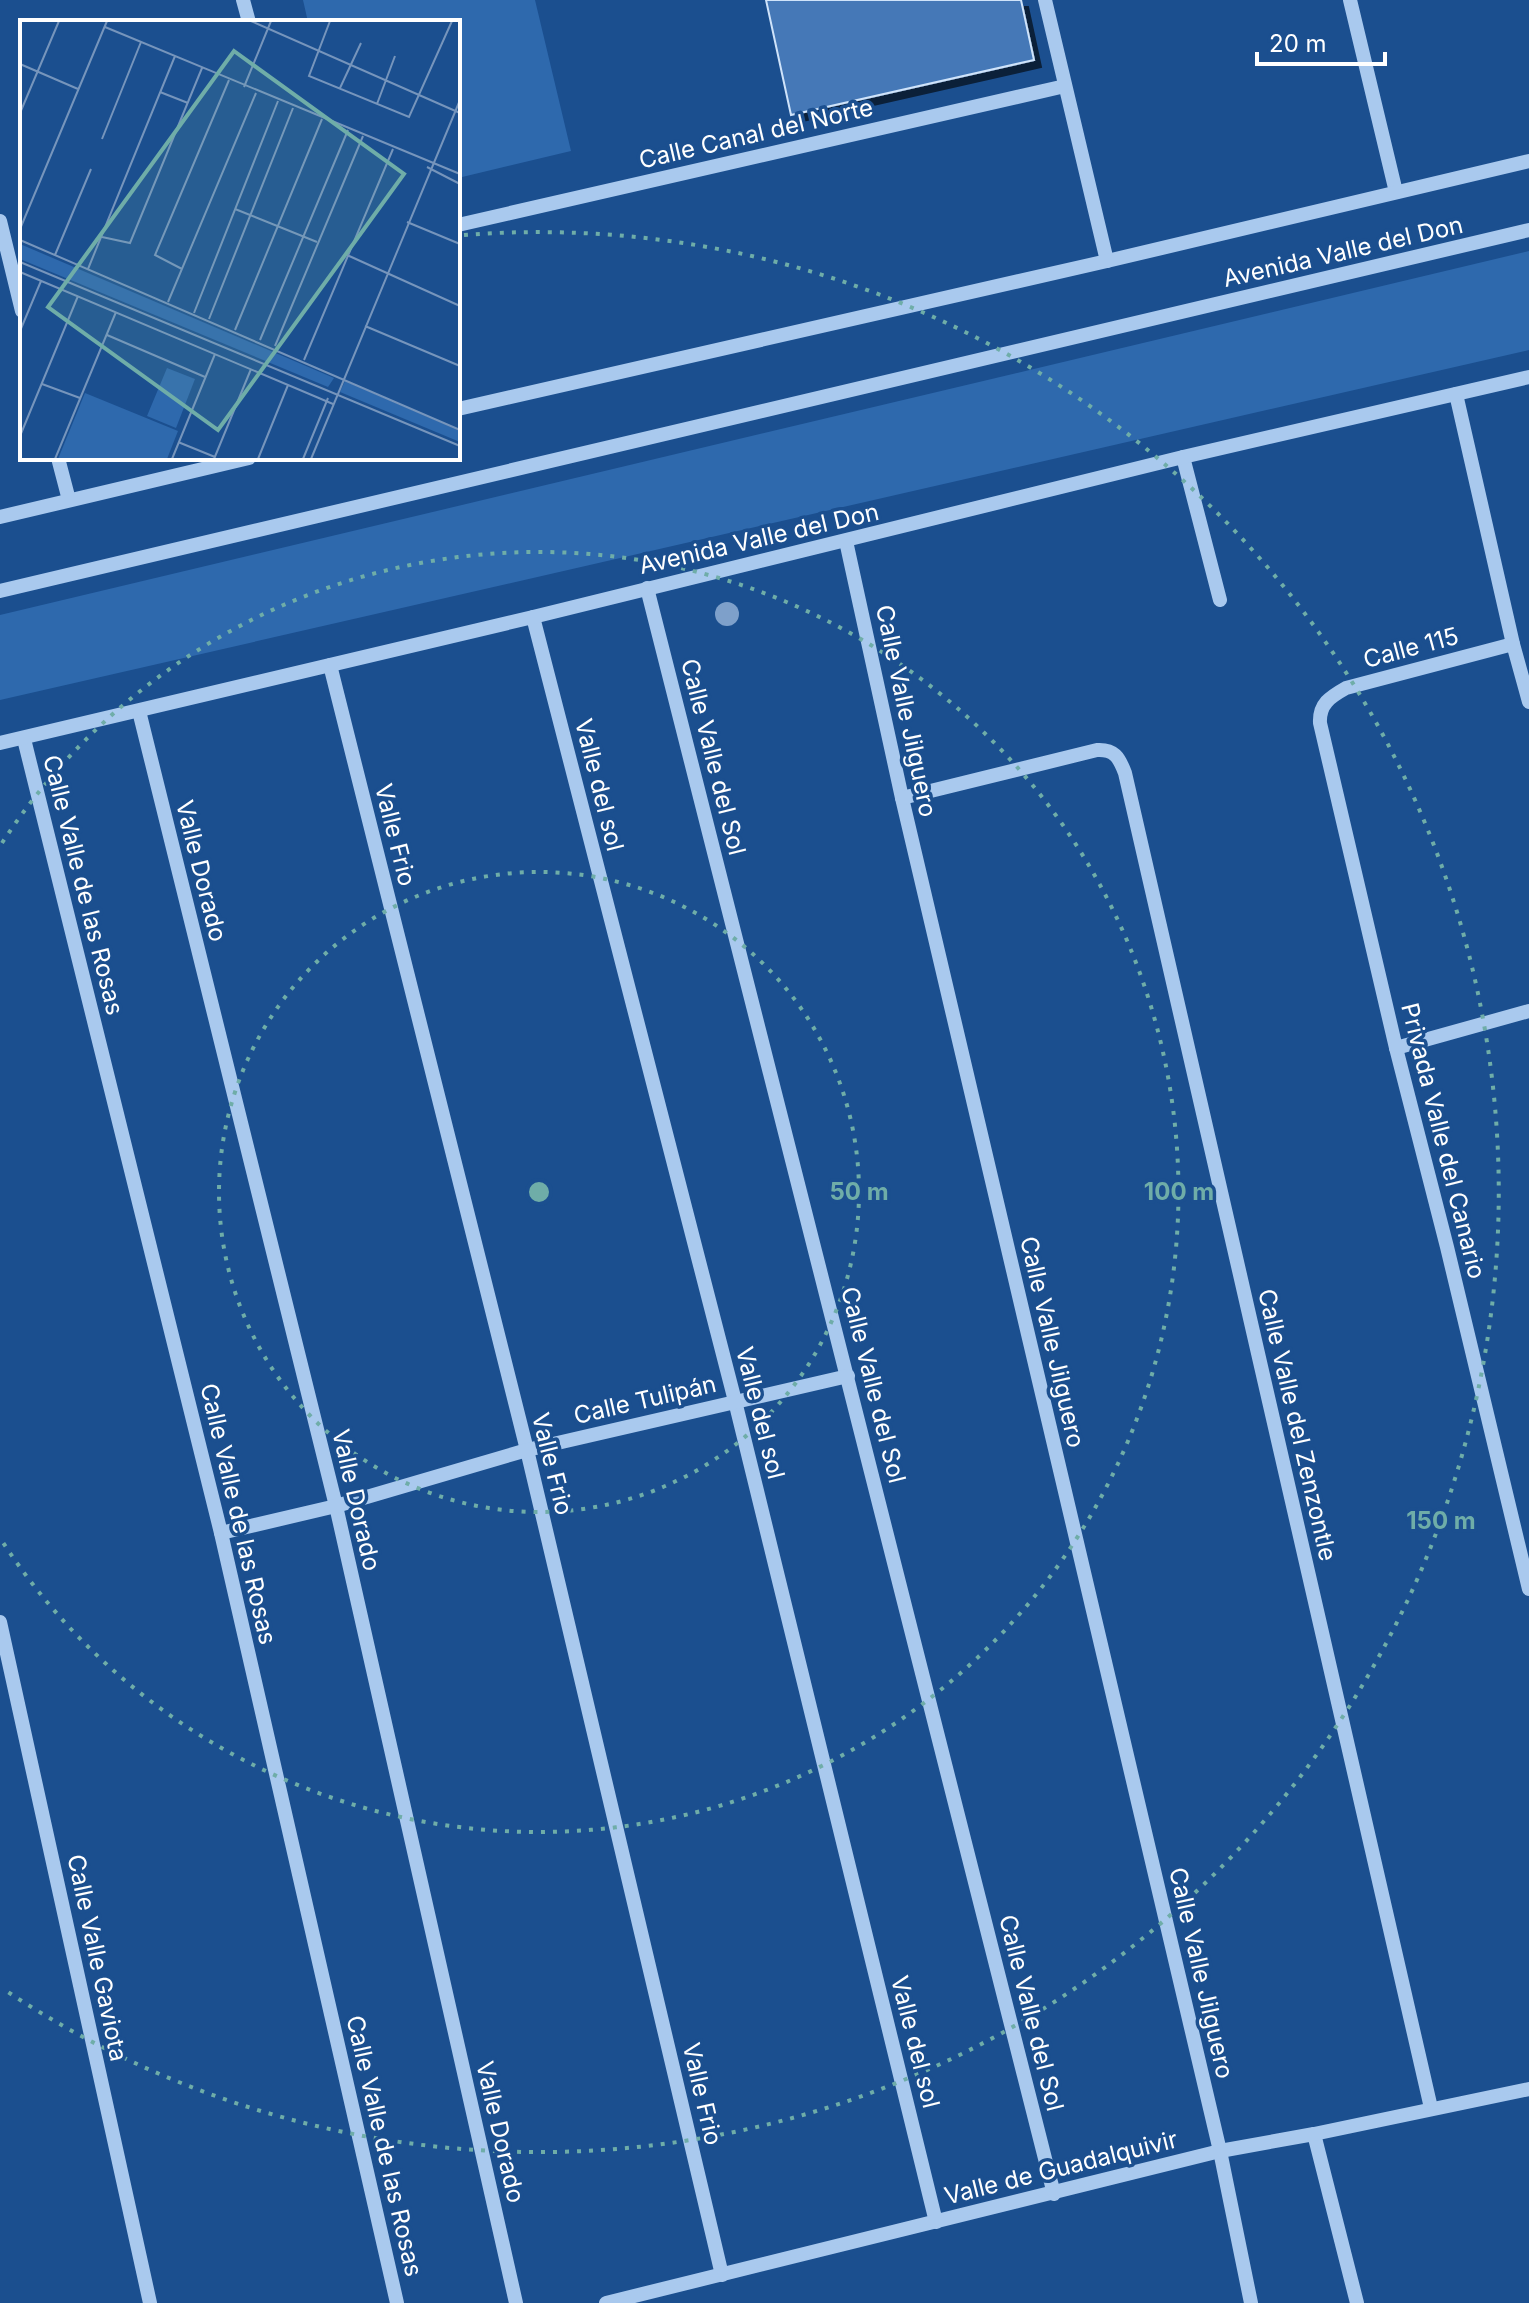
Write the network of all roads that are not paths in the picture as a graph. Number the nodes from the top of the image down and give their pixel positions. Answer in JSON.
{"nodes":[{"id":1,"x":243,"y":0,"type":"edge"},
{"id":2,"x":1045,"y":0,"type":"edge"},
{"id":3,"x":1350,"y":0,"type":"edge"},
{"id":4,"x":248,"y":20,"type":"edge"},
{"id":5,"x":1065,"y":86,"type":"junction"},
{"id":6,"x":1529,"y":161,"type":"edge"},
{"id":7,"x":1396,"y":192,"type":"junction"},
{"id":8,"x":0,"y":221,"type":"edge"},
{"id":9,"x":460,"y":225,"type":"edge"},
{"id":10,"x":1529,"y":230,"type":"edge"},
{"id":11,"x":1107,"y":261,"type":"junction"},
{"id":12,"x":20,"y":303,"type":"edge"},
{"id":13,"x":1529,"y":377,"type":"edge"},
{"id":14,"x":1456,"y":394,"type":"junction"},
{"id":15,"x":460,"y":409,"type":"edge"},
{"id":16,"x":1183,"y":457,"type":"junction"},
{"id":17,"x":59,"y":460,"type":"edge"},
{"id":18,"x":240,"y":460,"type":"edge"},
{"id":19,"x":69,"y":500,"type":"junction"},
{"id":20,"x":0,"y":517,"type":"edge"},
{"id":21,"x":846,"y":541,"type":"junction"},
{"id":22,"x":647,"y":588,"type":"junction"},
{"id":23,"x":0,"y":591,"type":"edge"},
{"id":24,"x":1220,"y":600,"type":"dead end"},
{"id":25,"x":533,"y":617,"type":"junction"},
{"id":26,"x":1513,"y":644,"type":"junction"},
{"id":27,"x":330,"y":665,"type":"junction"},
{"id":28,"x":1529,"y":702,"type":"edge"},
{"id":29,"x":1325,"y":703,"type":"joint"},
{"id":30,"x":139,"y":711,"type":"junction"},
{"id":31,"x":24,"y":739,"type":"junction"},
{"id":32,"x":0,"y":743,"type":"edge"},
{"id":33,"x":902,"y":798,"type":"junction"},
{"id":34,"x":1529,"y":1011,"type":"edge"},
{"id":35,"x":1396,"y":1048,"type":"junction"},
{"id":36,"x":848,"y":1376,"type":"junction"},
{"id":37,"x":735,"y":1401,"type":"junction"},
{"id":38,"x":527,"y":1450,"type":"junction"},
{"id":39,"x":336,"y":1506,"type":"junction"},
{"id":40,"x":221,"y":1533,"type":"junction"},
{"id":41,"x":1529,"y":1589,"type":"edge"},
{"id":42,"x":0,"y":1622,"type":"edge"},
{"id":43,"x":1529,"y":2089,"type":"edge"},
{"id":44,"x":1431,"y":2108,"type":"junction"},
{"id":45,"x":1314,"y":2134,"type":"junction"},
{"id":46,"x":1220,"y":2151,"type":"junction"},
{"id":47,"x":1054,"y":2194,"type":"junction"},
{"id":48,"x":936,"y":2222,"type":"junction"},
{"id":49,"x":722,"y":2275,"type":"junction"},
{"id":50,"x":150,"y":2303,"type":"edge"},
{"id":51,"x":397,"y":2303,"type":"edge"},
{"id":52,"x":516,"y":2303,"type":"edge"},
{"id":53,"x":606,"y":2303,"type":"edge"},
{"id":54,"x":1251,"y":2303,"type":"edge"},
{"id":55,"x":1357,"y":2303,"type":"edge"}],
"edges":[{"from":1,"to":4,"type":"street"},
{"from":2,"to":5,"type":"street"},
{"from":3,"to":7,"type":"street"},
{"from":5,"to":9,"type":"street","name":"Calle Canal del Norte"},
{"from":5,"to":11,"type":"street"},
{"from":6,"to":7,"type":"street"},
{"from":7,"to":11,"type":"street"},
{"from":8,"to":12,"type":"street"},
{"from":10,"to":23,"type":"street","name":"Avenida Valle del Don"},
{"from":11,"to":15,"type":"street"},
{"from":13,"to":14,"type":"street","name":"Avenida Valle del Don"},
{"from":14,"to":16,"type":"street","name":"Avenida Valle del Don"},
{"from":14,"to":26,"type":"street"},
{"from":16,"to":21,"type":"street","name":"Avenida Valle del Don"},
{"from":16,"to":24,"type":"street"},
{"from":17,"to":19,"type":"street"},
{"from":18,"to":19,"type":"street"},
{"from":19,"to":20,"type":"street"},
{"from":21,"to":22,"type":"street","name":"Avenida Valle del Don"},
{"from":21,"to":33,"type":"street","name":"Calle Valle Jilguero"},
{"from":22,"to":25,"type":"street","name":"Avenida Valle del Don"},
{"from":22,"to":36,"type":"street","name":"Calle Valle del Sol"},
{"from":25,"to":27,"type":"street","name":"Avenida Valle del Don"},
{"from":25,"to":37,"type":"street","name":"Valle del sol"},
{"from":26,"to":28,"type":"street"},
{"from":26,"to":29,"type":"street","name":"Calle 115"},
{"from":27,"to":30,"type":"street","name":"Avenida Valle del Don"},
{"from":27,"to":38,"type":"street","name":"Valle Frio"},
{"from":29,"to":35,"type":"street","name":"Privada Valle del Canario"},
{"from":30,"to":31,"type":"street","name":"Avenida Valle del Don"},
{"from":30,"to":39,"type":"street","name":"Valle Dorado"},
{"from":31,"to":32,"type":"street","name":"Avenida Valle del Don"},
{"from":31,"to":40,"type":"street","name":"Calle Valle de las Rosas"},
{"from":33,"to":44,"type":"street","name":"Calle Valle del Zenzontle"},
{"from":33,"to":46,"type":"street","name":"Calle Valle Jilguero"},
{"from":34,"to":35,"type":"street"},
{"from":35,"to":41,"type":"street","name":"Privada Valle del Canario"},
{"from":36,"to":37,"type":"street","name":"Calle Tulipán"},
{"from":36,"to":47,"type":"street","name":"Calle Valle del Sol"},
{"from":37,"to":38,"type":"street","name":"Calle Tulipán"},
{"from":37,"to":48,"type":"street","name":"Valle del sol"},
{"from":38,"to":39,"type":"street","name":"Calle Tulipán"},
{"from":38,"to":49,"type":"street","name":"Valle Frio"},
{"from":39,"to":40,"type":"street","name":"Calle Tulipán"},
{"from":39,"to":52,"type":"street","name":"Valle Dorado"},
{"from":40,"to":51,"type":"street","name":"Calle Valle de las Rosas"},
{"from":42,"to":50,"type":"street","name":"Calle Valle Gaviota"},
{"from":43,"to":44,"type":"street","name":"Valle de Guadalquivir"},
{"from":44,"to":45,"type":"street","name":"Valle de Guadalquivir"},
{"from":45,"to":46,"type":"street","name":"Valle de Guadalquivir"},
{"from":45,"to":55,"type":"street"},
{"from":46,"to":47,"type":"street","name":"Valle de Guadalquivir"},
{"from":46,"to":54,"type":"street","name":"Calle Valle Jilguero"},
{"from":47,"to":48,"type":"street","name":"Valle de Guadalquivir"},
{"from":48,"to":49,"type":"street","name":"Valle de Guadalquivir"},
{"from":49,"to":53,"type":"street","name":"Valle de Guadalquivir"}]}
